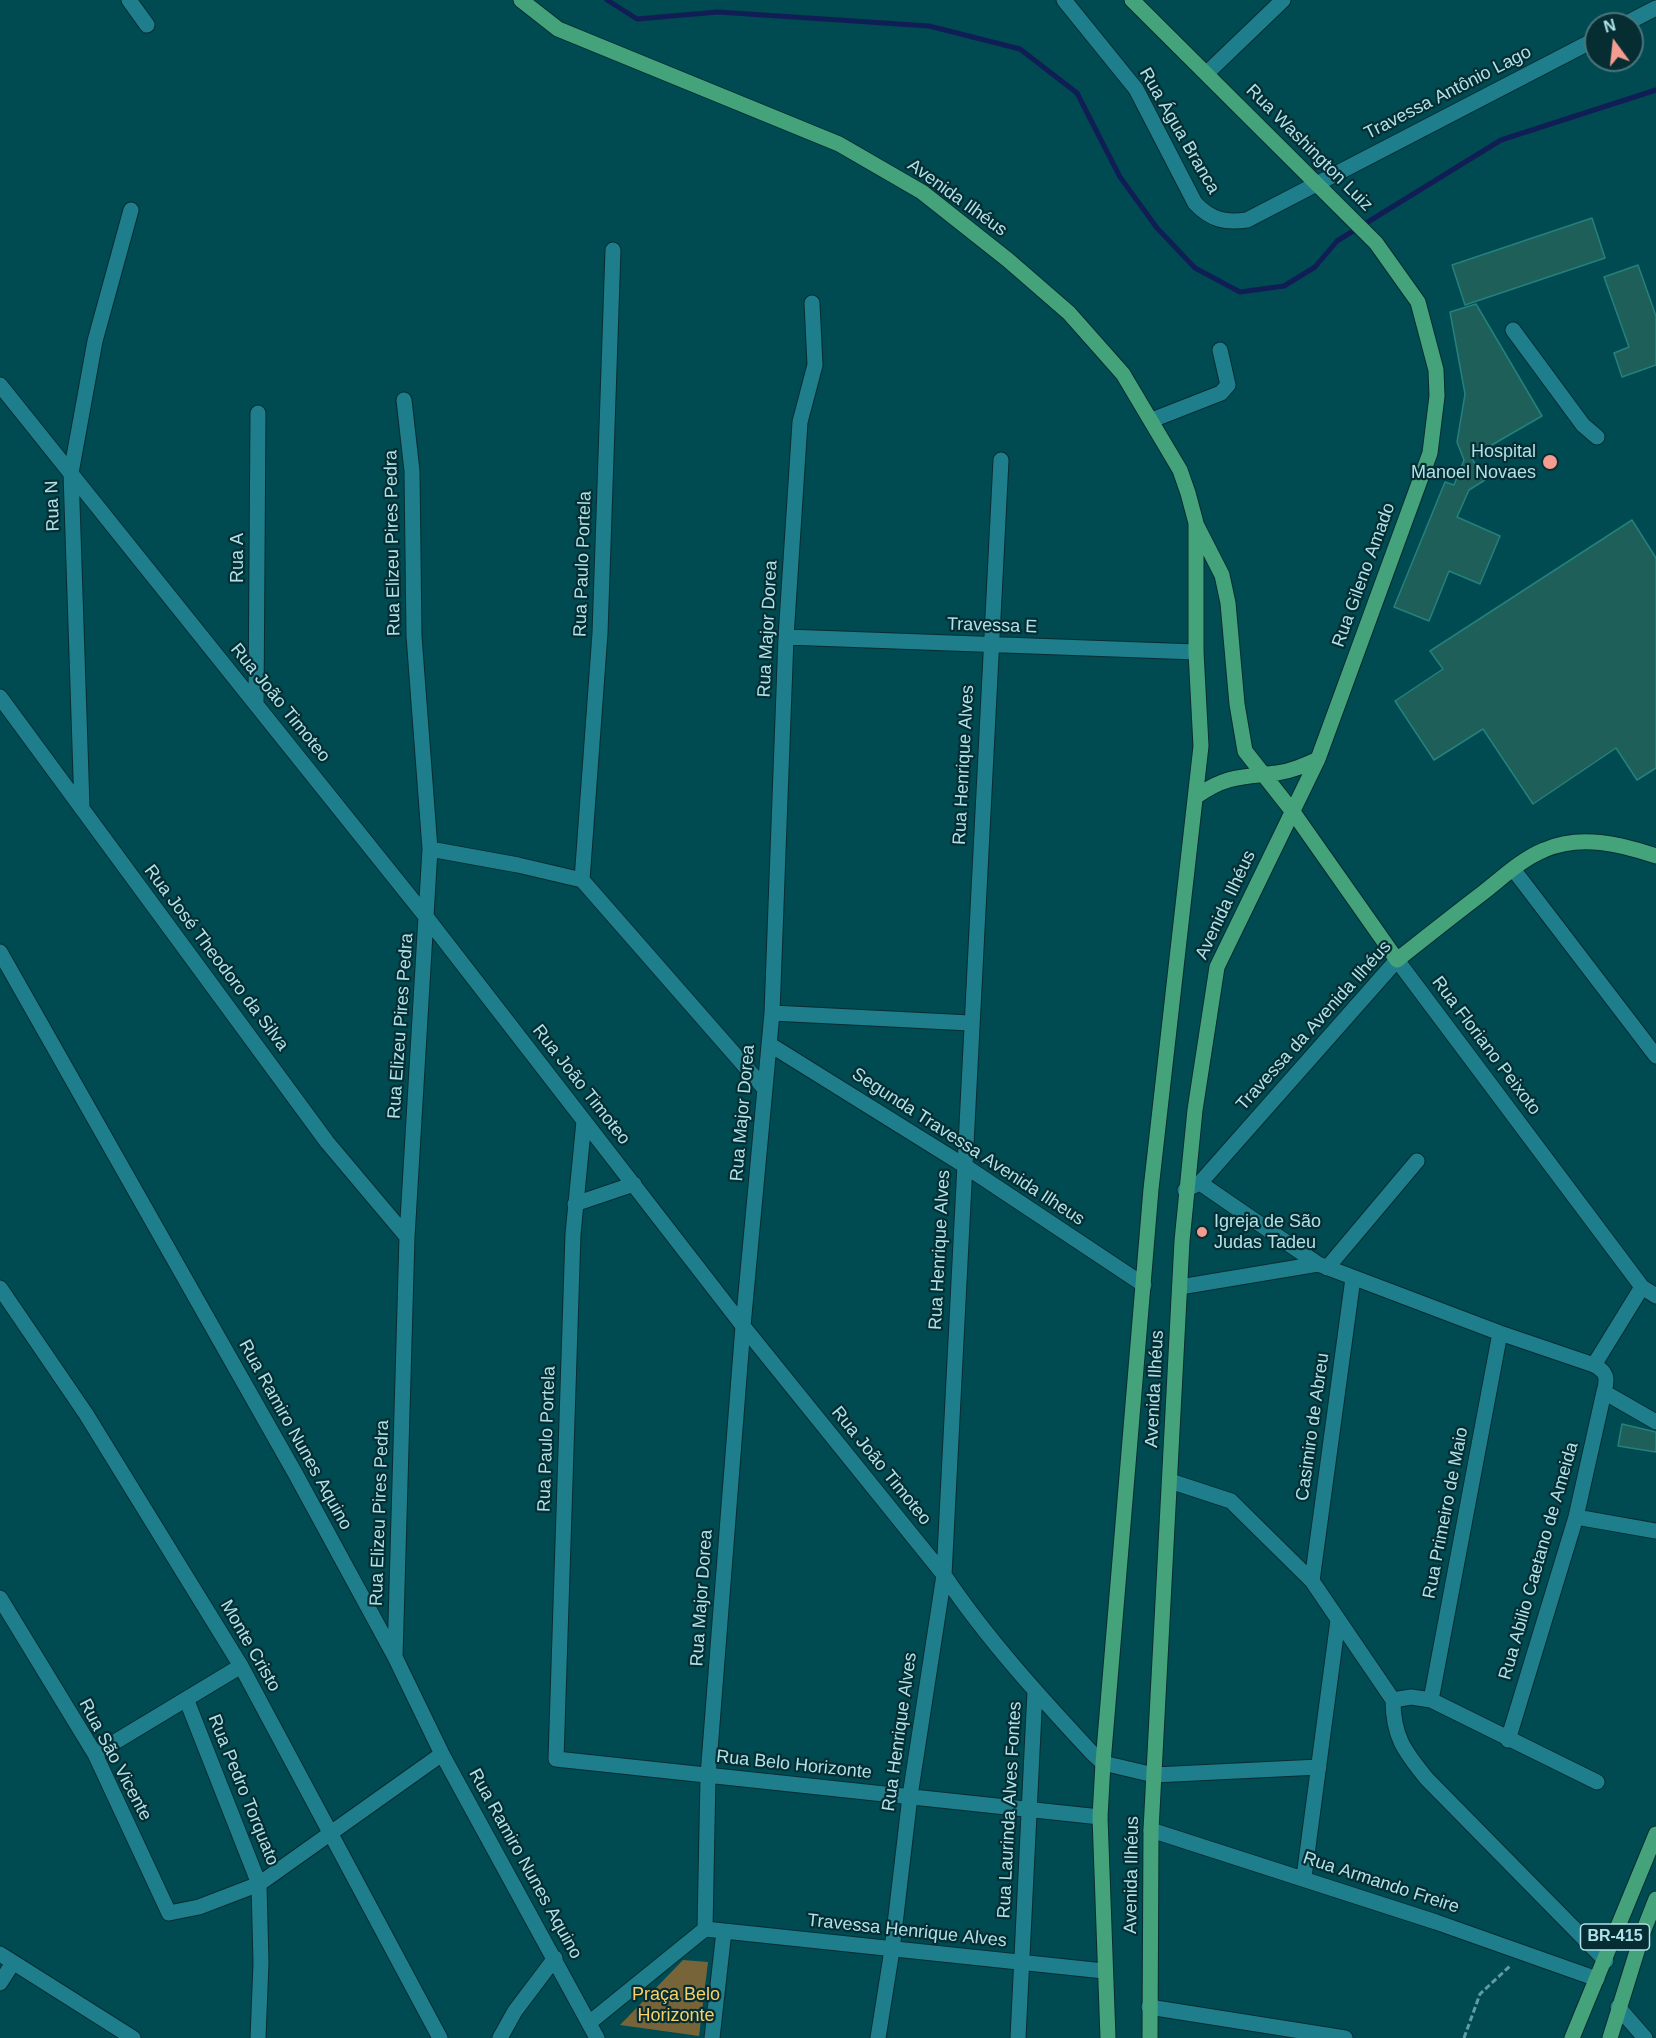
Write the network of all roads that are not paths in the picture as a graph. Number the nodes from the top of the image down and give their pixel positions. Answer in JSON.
{"nodes":[{"id":1,"x":129,"y":0,"type":"edge"},
{"id":2,"x":521,"y":0,"type":"edge"},
{"id":3,"x":1064,"y":0,"type":"edge"},
{"id":4,"x":1132,"y":0,"type":"edge"},
{"id":5,"x":1283,"y":0,"type":"edge"},
{"id":6,"x":147,"y":25,"type":"dead end"},
{"id":7,"x":1584,"y":45,"type":"edge"},
{"id":8,"x":1207,"y":73,"type":"junction"},
{"id":9,"x":1317,"y":182,"type":"junction"},
{"id":10,"x":131,"y":210,"type":"dead end"},
{"id":11,"x":613,"y":250,"type":"dead end"},
{"id":12,"x":812,"y":303,"type":"dead end"},
{"id":13,"x":1514,"y":330,"type":"dead end"},
{"id":14,"x":1430,"y":343,"type":"joint"},
{"id":15,"x":1220,"y":350,"type":"dead end"},
{"id":16,"x":0,"y":385,"type":"edge"},
{"id":17,"x":404,"y":400,"type":"dead end"},
{"id":18,"x":258,"y":413,"type":"dead end"},
{"id":19,"x":1152,"y":420,"type":"junction"},
{"id":20,"x":1597,"y":437,"type":"dead end"},
{"id":21,"x":1001,"y":460,"type":"dead end"},
{"id":22,"x":71,"y":473,"type":"junction"},
{"id":23,"x":1196,"y":523,"type":"junction"},
{"id":24,"x":786,"y":637,"type":"junction"},
{"id":25,"x":990,"y":646,"type":"junction"},
{"id":26,"x":1196,"y":652,"type":"junction"},
{"id":27,"x":0,"y":697,"type":"edge"},
{"id":28,"x":256,"y":704,"type":"junction"},
{"id":29,"x":1318,"y":759,"type":"junction"},
{"id":30,"x":1263,"y":773,"type":"junction"},
{"id":31,"x":1197,"y":796,"type":"junction"},
{"id":32,"x":82,"y":807,"type":"junction"},
{"id":33,"x":1293,"y":812,"type":"junction"},
{"id":34,"x":430,"y":849,"type":"junction"},
{"id":35,"x":1656,"y":856,"type":"edge"},
{"id":36,"x":1513,"y":869,"type":"junction"},
{"id":37,"x":582,"y":880,"type":"junction"},
{"id":38,"x":427,"y":918,"type":"junction"},
{"id":39,"x":0,"y":952,"type":"edge"},
{"id":40,"x":1397,"y":960,"type":"junction"},
{"id":41,"x":772,"y":1013,"type":"junction"},
{"id":42,"x":970,"y":1023,"type":"junction"},
{"id":43,"x":769,"y":1044,"type":"junction"},
{"id":44,"x":1656,"y":1056,"type":"edge"},
{"id":45,"x":764,"y":1088,"type":"junction"},
{"id":46,"x":584,"y":1121,"type":"junction"},
{"id":47,"x":1417,"y":1161,"type":"dead end"},
{"id":48,"x":964,"y":1166,"type":"junction"},
{"id":49,"x":1200,"y":1183,"type":"junction"},
{"id":50,"x":634,"y":1184,"type":"junction"},
{"id":51,"x":1185,"y":1190,"type":"junction"},
{"id":52,"x":575,"y":1204,"type":"junction"},
{"id":53,"x":407,"y":1237,"type":"junction"},
{"id":54,"x":1323,"y":1266,"type":"junction"},
{"id":55,"x":1353,"y":1278,"type":"junction"},
{"id":56,"x":1144,"y":1285,"type":"junction"},
{"id":57,"x":1180,"y":1287,"type":"junction"},
{"id":58,"x":1642,"y":1287,"type":"junction"},
{"id":59,"x":0,"y":1288,"type":"edge"},
{"id":60,"x":1656,"y":1296,"type":"edge"},
{"id":61,"x":743,"y":1326,"type":"junction"},
{"id":62,"x":1500,"y":1333,"type":"junction"},
{"id":63,"x":1594,"y":1365,"type":"junction"},
{"id":64,"x":1604,"y":1392,"type":"junction"},
{"id":65,"x":1656,"y":1422,"type":"edge"},
{"id":66,"x":1170,"y":1481,"type":"junction"},
{"id":67,"x":1576,"y":1517,"type":"junction"},
{"id":68,"x":1656,"y":1531,"type":"edge"},
{"id":69,"x":944,"y":1575,"type":"junction"},
{"id":70,"x":1312,"y":1581,"type":"junction"},
{"id":71,"x":0,"y":1598,"type":"edge"},
{"id":72,"x":1338,"y":1620,"type":"junction"},
{"id":73,"x":395,"y":1657,"type":"junction"},
{"id":74,"x":241,"y":1666,"type":"junction"},
{"id":75,"x":1035,"y":1691,"type":"junction"},
{"id":76,"x":1393,"y":1700,"type":"junction"},
{"id":77,"x":1431,"y":1700,"type":"junction"},
{"id":78,"x":187,"y":1701,"type":"junction"},
{"id":79,"x":1508,"y":1740,"type":"junction"},
{"id":80,"x":95,"y":1754,"type":"junction"},
{"id":81,"x":442,"y":1754,"type":"junction"},
{"id":82,"x":556,"y":1759,"type":"joint"},
{"id":83,"x":1103,"y":1763,"type":"junction"},
{"id":84,"x":1319,"y":1767,"type":"junction"},
{"id":85,"x":1154,"y":1775,"type":"junction"},
{"id":86,"x":708,"y":1776,"type":"junction"},
{"id":87,"x":1598,"y":1782,"type":"dead end"},
{"id":88,"x":910,"y":1796,"type":"junction"},
{"id":89,"x":1029,"y":1810,"type":"junction"},
{"id":90,"x":1100,"y":1817,"type":"junction"},
{"id":91,"x":1151,"y":1830,"type":"junction"},
{"id":92,"x":332,"y":1833,"type":"junction"},
{"id":93,"x":1656,"y":1834,"type":"edge"},
{"id":94,"x":1304,"y":1877,"type":"junction"},
{"id":95,"x":259,"y":1884,"type":"junction"},
{"id":96,"x":1656,"y":1899,"type":"edge"},
{"id":97,"x":705,"y":1929,"type":"junction"},
{"id":98,"x":724,"y":1931,"type":"junction"},
{"id":99,"x":892,"y":1950,"type":"junction"},
{"id":100,"x":0,"y":1954,"type":"edge"},
{"id":101,"x":555,"y":1958,"type":"junction"},
{"id":102,"x":1606,"y":1961,"type":"junction"},
{"id":103,"x":14,"y":1963,"type":"junction"},
{"id":104,"x":1022,"y":1963,"type":"junction"},
{"id":105,"x":1104,"y":1971,"type":"junction"},
{"id":106,"x":1597,"y":1979,"type":"junction"},
{"id":107,"x":0,"y":1983,"type":"edge"},
{"id":108,"x":1149,"y":2007,"type":"junction"},
{"id":109,"x":1618,"y":2007,"type":"junction"},
{"id":110,"x":597,"y":2034,"type":"edge"},
{"id":111,"x":1311,"y":2035,"type":"edge"},
{"id":112,"x":133,"y":2038,"type":"edge"},
{"id":113,"x":258,"y":2038,"type":"edge"},
{"id":114,"x":440,"y":2038,"type":"edge"},
{"id":115,"x":500,"y":2038,"type":"edge"},
{"id":116,"x":712,"y":2038,"type":"edge"},
{"id":117,"x":878,"y":2038,"type":"edge"},
{"id":118,"x":1018,"y":2038,"type":"edge"},
{"id":119,"x":1108,"y":2038,"type":"edge"},
{"id":120,"x":1150,"y":2038,"type":"edge"},
{"id":121,"x":1345,"y":2038,"type":"edge"},
{"id":122,"x":1572,"y":2038,"type":"edge"},
{"id":123,"x":1610,"y":2038,"type":"edge"},
{"id":124,"x":1645,"y":2038,"type":"edge"}],
"edges":[{"from":1,"to":6,"type":"street"},
{"from":2,"to":19,"type":"main road","name":"Avenida Ilhéus"},
{"from":3,"to":9,"type":"street","name":"Rua Água Branca"},
{"from":4,"to":8,"type":"main road","name":"Rua Washington Luiz"},
{"from":5,"to":8,"type":"street"},
{"from":7,"to":9,"type":"street","name":"Travessa Antônio Lago"},
{"from":8,"to":9,"type":"main road","name":"Rua Washington Luiz"},
{"from":9,"to":14,"type":"main road","name":"Rua Washington Luiz"},
{"from":10,"to":22,"type":"street","name":"Rua N"},
{"from":11,"to":37,"type":"street","name":"Rua Paulo Portela"},
{"from":12,"to":24,"type":"street","name":"Rua Major Dorea"},
{"from":13,"to":20,"type":"street"},
{"from":14,"to":29,"type":"main road","name":"Rua Gileno Amado"},
{"from":15,"to":19,"type":"street"},
{"from":16,"to":22,"type":"street","name":"Rua João Timoteo"},
{"from":17,"to":34,"type":"street","name":"Rua Elizeu Pires Pedra"},
{"from":18,"to":28,"type":"street","name":"Rua A"},
{"from":19,"to":23,"type":"main road","name":"Avenida Ilhéus"},
{"from":21,"to":25,"type":"street","name":"Rua Henrique Alves"},
{"from":22,"to":28,"type":"street","name":"Rua João Timoteo"},
{"from":22,"to":32,"type":"street","name":"Rua N"},
{"from":23,"to":26,"type":"main road","name":"Avenida Ilhéus"},
{"from":23,"to":30,"type":"main road","name":"Avenida Ilhéus"},
{"from":24,"to":25,"type":"street","name":"Travessa E"},
{"from":24,"to":41,"type":"street","name":"Rua Major Dorea"},
{"from":25,"to":26,"type":"street","name":"Travessa E"},
{"from":25,"to":42,"type":"street","name":"Rua Henrique Alves"},
{"from":26,"to":31,"type":"main road","name":"Avenida Ilhéus"},
{"from":27,"to":32,"type":"street","name":"Rua José Theodoro da Silva"},
{"from":28,"to":38,"type":"street","name":"Rua João Timoteo"},
{"from":29,"to":30,"type":"main road"},
{"from":29,"to":33,"type":"main road","name":"Rua Gileno Amado"},
{"from":30,"to":31,"type":"main road"},
{"from":30,"to":33,"type":"main road","name":"Avenida Ilhéus"},
{"from":31,"to":56,"type":"main road","name":"Avenida Ilhéus"},
{"from":32,"to":53,"type":"street","name":"Rua José Theodoro da Silva"},
{"from":33,"to":40,"type":"main road","name":"Rua Floriano Peixoto"},
{"from":33,"to":51,"type":"main road","name":"Avenida Ilhéus"},
{"from":34,"to":37,"type":"street"},
{"from":34,"to":38,"type":"street","name":"Rua Elizeu Pires Pedra"},
{"from":35,"to":36,"type":"main road","name":"Travessa da Avenida Ilhéus"},
{"from":36,"to":40,"type":"main road","name":"Travessa da Avenida Ilhéus"},
{"from":36,"to":44,"type":"street"},
{"from":37,"to":45,"type":"street"},
{"from":38,"to":46,"type":"street","name":"Rua João Timoteo"},
{"from":38,"to":53,"type":"street","name":"Rua Elizeu Pires Pedra"},
{"from":39,"to":73,"type":"street","name":"Rua Ramiro Nunes Aquino"},
{"from":40,"to":49,"type":"street","name":"Travessa da Avenida Ilhéus"},
{"from":40,"to":58,"type":"street","name":"Rua Floriano Peixoto"},
{"from":41,"to":42,"type":"street"},
{"from":41,"to":43,"type":"street","name":"Rua Major Dorea"},
{"from":42,"to":48,"type":"street","name":"Rua Henrique Alves"},
{"from":43,"to":45,"type":"street","name":"Rua Major Dorea"},
{"from":43,"to":48,"type":"street","name":"Segunda Travessa Avenida Ilheus"},
{"from":45,"to":61,"type":"street","name":"Rua Major Dorea"},
{"from":46,"to":50,"type":"street","name":"Rua João Timoteo"},
{"from":46,"to":52,"type":"street","name":"Rua Paulo Portela"},
{"from":47,"to":54,"type":"street"},
{"from":48,"to":56,"type":"street","name":"Segunda Travessa Avenida Ilheus"},
{"from":48,"to":69,"type":"street","name":"Rua Henrique Alves"},
{"from":49,"to":51,"type":"street","name":"Travessa da Avenida Ilhéus"},
{"from":49,"to":54,"type":"street"},
{"from":50,"to":52,"type":"street"},
{"from":50,"to":61,"type":"street","name":"Rua João Timoteo"},
{"from":51,"to":57,"type":"main road","name":"Avenida Ilhéus"},
{"from":52,"to":82,"type":"street","name":"Rua Paulo Portela"},
{"from":53,"to":73,"type":"street","name":"Rua Elizeu Pires Pedra"},
{"from":54,"to":55,"type":"street"},
{"from":54,"to":57,"type":"street"},
{"from":55,"to":62,"type":"street"},
{"from":55,"to":70,"type":"street","name":"Casimiro de Abreu"},
{"from":56,"to":83,"type":"main road","name":"Avenida Ilhéus"},
{"from":57,"to":66,"type":"main road","name":"Avenida Ilhéus"},
{"from":58,"to":60,"type":"street","name":"Rua Floriano Peixoto"},
{"from":58,"to":63,"type":"street"},
{"from":59,"to":74,"type":"street","name":"Monte Cristo"},
{"from":61,"to":69,"type":"street","name":"Rua João Timoteo"},
{"from":61,"to":86,"type":"street","name":"Rua Major Dorea"},
{"from":62,"to":63,"type":"street"},
{"from":62,"to":77,"type":"street","name":"Rua Primeiro de Maio"},
{"from":63,"to":64,"type":"street"},
{"from":64,"to":65,"type":"street"},
{"from":64,"to":67,"type":"street","name":"Rua Abilio Caetano de Ameida"},
{"from":66,"to":70,"type":"street"},
{"from":66,"to":85,"type":"main road","name":"Avenida Ilhéus"},
{"from":67,"to":68,"type":"street"},
{"from":67,"to":79,"type":"street","name":"Rua Abilio Caetano de Ameida"},
{"from":69,"to":75,"type":"street","name":"Rua João Timoteo"},
{"from":69,"to":88,"type":"street","name":"Rua Henrique Alves"},
{"from":70,"to":72,"type":"street"},
{"from":71,"to":80,"type":"street","name":"Rua São Vicente"},
{"from":72,"to":76,"type":"street"},
{"from":72,"to":84,"type":"street"},
{"from":73,"to":81,"type":"street","name":"Rua Ramiro Nunes Aquino"},
{"from":74,"to":78,"type":"street"},
{"from":74,"to":92,"type":"street","name":"Monte Cristo"},
{"from":75,"to":83,"type":"street","name":"Rua João Timoteo"},
{"from":75,"to":89,"type":"street","name":"Rua Laurinda Alves Fontes"},
{"from":76,"to":77,"type":"street"},
{"from":76,"to":102,"type":"street"},
{"from":77,"to":79,"type":"street"},
{"from":78,"to":80,"type":"street"},
{"from":78,"to":95,"type":"street","name":"Rua Pedro Torquato"},
{"from":79,"to":87,"type":"street"},
{"from":80,"to":95,"type":"street","name":"Rua São Vicente"},
{"from":81,"to":92,"type":"street"},
{"from":81,"to":101,"type":"street","name":"Rua Ramiro Nunes Aquino"},
{"from":82,"to":86,"type":"street","name":"Rua Belo Horizonte"},
{"from":83,"to":85,"type":"street"},
{"from":83,"to":90,"type":"main road","name":"Avenida Ilhéus"},
{"from":84,"to":85,"type":"street"},
{"from":84,"to":94,"type":"street"},
{"from":85,"to":91,"type":"main road","name":"Avenida Ilhéus"},
{"from":86,"to":88,"type":"street","name":"Rua Belo Horizonte"},
{"from":86,"to":97,"type":"street","name":"Rua Major Dorea"},
{"from":88,"to":89,"type":"street","name":"Rua Belo Horizonte"},
{"from":88,"to":99,"type":"street","name":"Rua Henrique Alves"},
{"from":89,"to":90,"type":"street","name":"Rua Belo Horizonte"},
{"from":89,"to":104,"type":"street","name":"Rua Laurinda Alves Fontes"},
{"from":90,"to":105,"type":"main road","name":"Avenida Ilhéus"},
{"from":91,"to":94,"type":"street","name":"Rua Armando Freire"},
{"from":91,"to":108,"type":"main road","name":"Avenida Ilhéus"},
{"from":92,"to":95,"type":"street"},
{"from":92,"to":114,"type":"street","name":"Monte Cristo"},
{"from":93,"to":102,"type":"main road","number":"BR-415"},
{"from":94,"to":106,"type":"street","name":"Rua Armando Freire"},
{"from":95,"to":113,"type":"street","name":"Rua Pedro Torquato"},
{"from":96,"to":109,"type":"main road","number":"BR-415"},
{"from":97,"to":98,"type":"street","name":"Travessa Henrique Alves"},
{"from":97,"to":110,"type":"street"},
{"from":98,"to":99,"type":"street","name":"Travessa Henrique Alves"},
{"from":98,"to":116,"type":"street"},
{"from":99,"to":104,"type":"street","name":"Travessa Henrique Alves"},
{"from":99,"to":117,"type":"street","name":"Rua Henrique Alves"},
{"from":100,"to":103,"type":"street"},
{"from":101,"to":110,"type":"street","name":"Rua Ramiro Nunes Aquino"},
{"from":101,"to":115,"type":"street"},
{"from":102,"to":106,"type":"main road","number":"BR-415"},
{"from":103,"to":107,"type":"street"},
{"from":103,"to":112,"type":"street"},
{"from":104,"to":105,"type":"street","name":"Travessa Henrique Alves"},
{"from":104,"to":118,"type":"street","name":"Rua Laurinda Alves Fontes"},
{"from":105,"to":119,"type":"main road","name":"Avenida Ilhéus"},
{"from":106,"to":122,"type":"main road","number":"BR-415"},
{"from":108,"to":111,"type":"street"},
{"from":108,"to":120,"type":"main road","name":"Avenida Ilhéus"},
{"from":109,"to":123,"type":"main road","number":"BR-415"},
{"from":109,"to":124,"type":"street"},
{"from":111,"to":121,"type":"street"}]}
